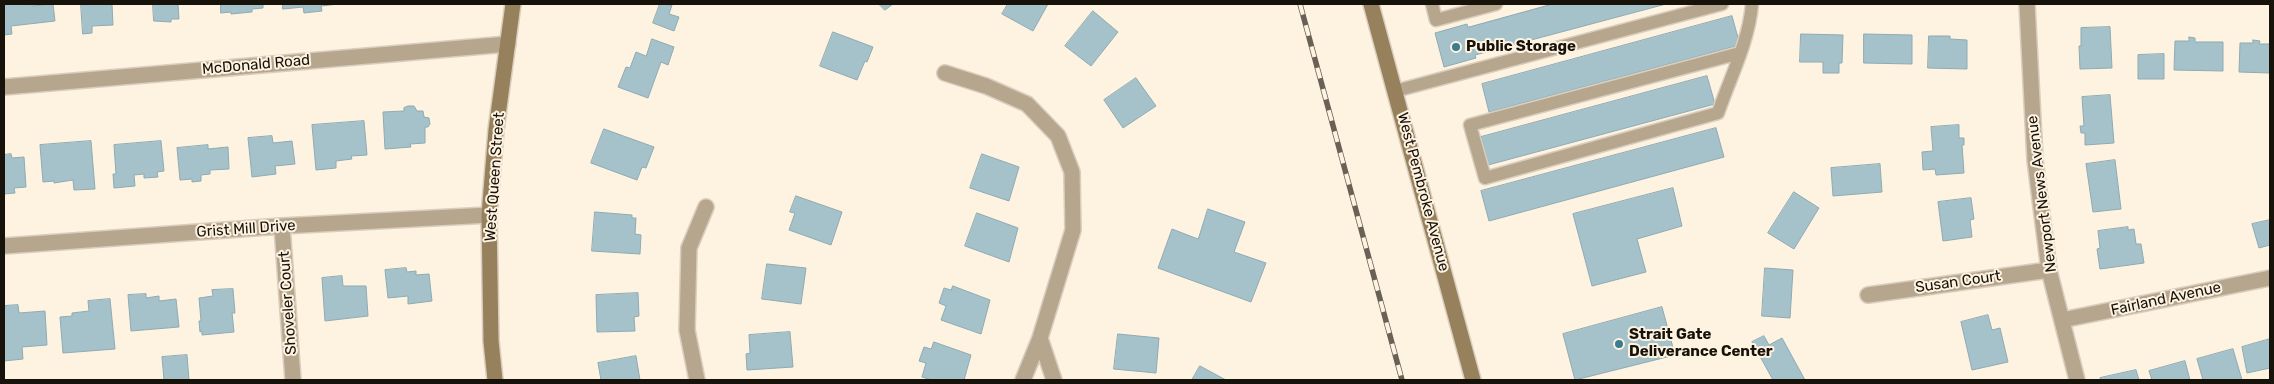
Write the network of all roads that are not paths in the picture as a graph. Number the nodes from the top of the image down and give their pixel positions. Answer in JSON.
{"nodes":[{"id":1,"x":513,"y":4,"type":"edge"},
{"id":2,"x":1371,"y":4,"type":"edge"},
{"id":3,"x":1432,"y":4,"type":"edge"},
{"id":4,"x":1496,"y":4,"type":"edge"},
{"id":5,"x":1722,"y":4,"type":"edge"},
{"id":6,"x":1752,"y":4,"type":"edge"},
{"id":7,"x":2027,"y":4,"type":"edge"},
{"id":8,"x":508,"y":44,"type":"junction"},
{"id":9,"x":1740,"y":53,"type":"junction"},
{"id":10,"x":945,"y":73,"type":"dead end"},
{"id":11,"x":4,"y":87,"type":"edge"},
{"id":12,"x":1395,"y":91,"type":"junction"},
{"id":13,"x":706,"y":207,"type":"dead end"},
{"id":14,"x":489,"y":215,"type":"junction"},
{"id":15,"x":282,"y":226,"type":"junction"},
{"id":16,"x":4,"y":246,"type":"edge"},
{"id":17,"x":2049,"y":270,"type":"junction"},
{"id":18,"x":2270,"y":278,"type":"edge"},
{"id":19,"x":1868,"y":295,"type":"dead end"},
{"id":20,"x":2062,"y":320,"type":"junction"},
{"id":21,"x":1040,"y":338,"type":"junction"},
{"id":22,"x":293,"y":380,"type":"edge"},
{"id":23,"x":495,"y":380,"type":"edge"},
{"id":24,"x":697,"y":380,"type":"edge"},
{"id":25,"x":1023,"y":380,"type":"edge"},
{"id":26,"x":1054,"y":380,"type":"edge"},
{"id":27,"x":1474,"y":380,"type":"edge"},
{"id":28,"x":2077,"y":380,"type":"edge"}],
"edges":[{"from":1,"to":8,"type":"main road","name":"West Queen Street"},
{"from":2,"to":12,"type":"main road","name":"West Pembroke Avenue"},
{"from":3,"to":4,"type":"lane"},
{"from":5,"to":12,"type":"lane"},
{"from":6,"to":9,"type":"lane"},
{"from":7,"to":17,"type":"street","name":"Newport News Avenue"},
{"from":8,"to":11,"type":"street","name":"McDonald Road"},
{"from":8,"to":14,"type":"main road","name":"West Queen Street"},
{"from":9,"to":9,"type":"lane"},
{"from":10,"to":21,"type":"street"},
{"from":12,"to":27,"type":"main road","name":"West Pembroke Avenue"},
{"from":13,"to":24,"type":"street"},
{"from":14,"to":15,"type":"street","name":"Grist Mill Drive"},
{"from":14,"to":23,"type":"main road","name":"West Queen Street"},
{"from":15,"to":16,"type":"street","name":"Grist Mill Drive"},
{"from":15,"to":22,"type":"street","name":"Shoveler Court"},
{"from":17,"to":19,"type":"street","name":"Susan Court"},
{"from":17,"to":20,"type":"street","name":"Newport News Avenue"},
{"from":18,"to":20,"type":"street","name":"Fairland Avenue"},
{"from":20,"to":28,"type":"street","name":"Newport News Avenue"},
{"from":21,"to":25,"type":"street"},
{"from":21,"to":26,"type":"street"}]}
